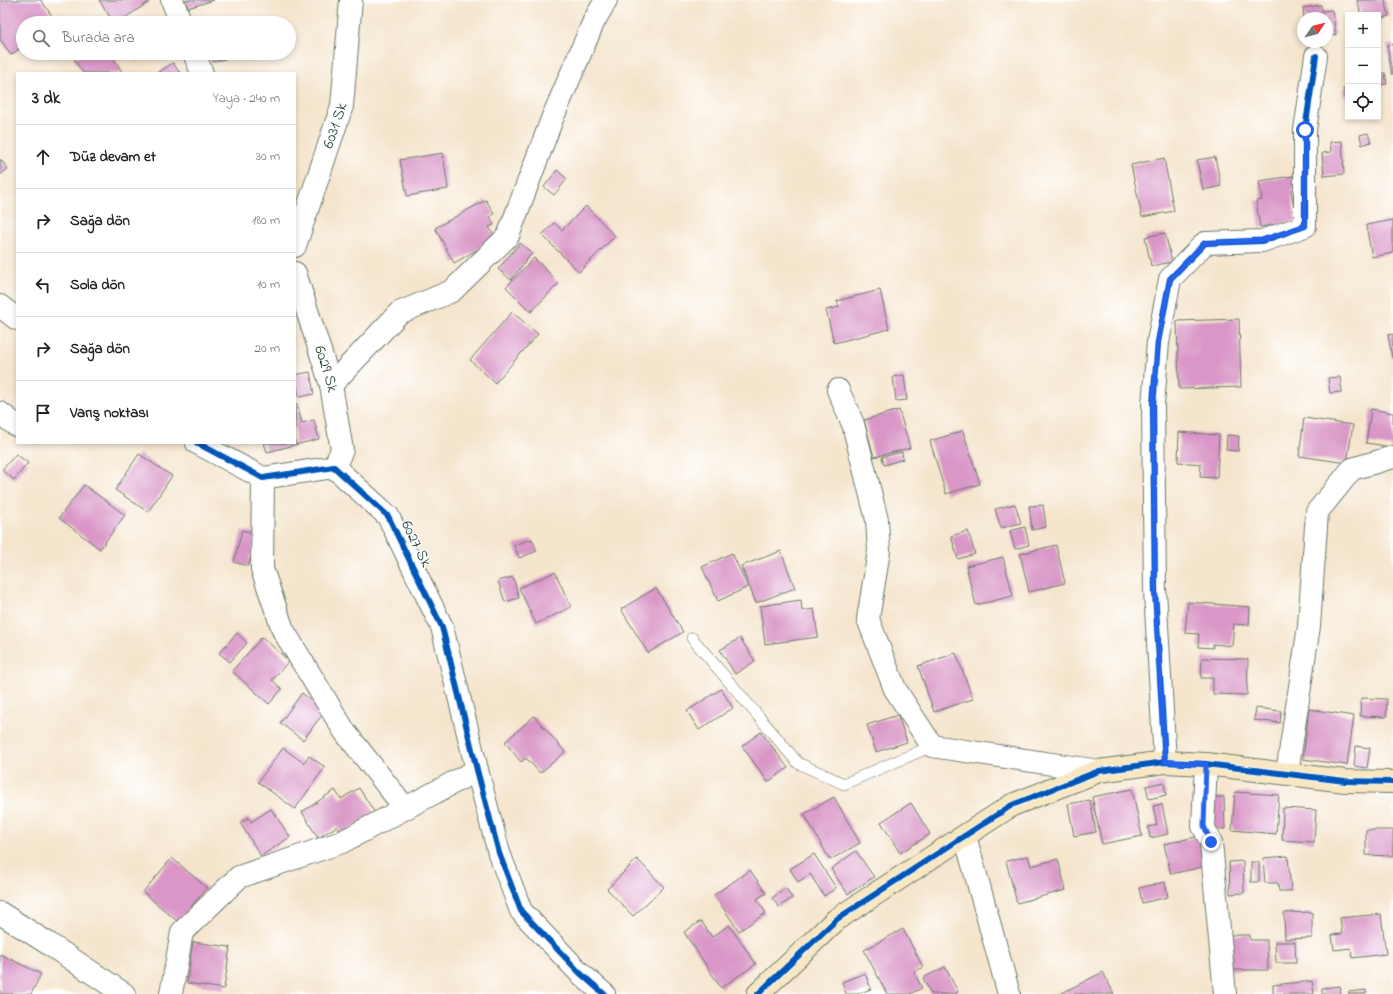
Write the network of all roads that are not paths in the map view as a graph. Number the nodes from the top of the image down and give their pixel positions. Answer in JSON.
{"nodes":[{"id":1,"x":172,"y":0,"type":"edge"},
{"id":2,"x":351,"y":0,"type":"edge"},
{"id":3,"x":606,"y":0,"type":"edge"},
{"id":4,"x":178,"y":16,"type":"edge"},
{"id":5,"x":1316,"y":56,"type":"dead end"},
{"id":6,"x":197,"y":60,"type":"edge"},
{"id":7,"x":202,"y":72,"type":"edge"},
{"id":8,"x":296,"y":243,"type":"edge"},
{"id":9,"x":296,"y":276,"type":"edge"},
{"id":10,"x":0,"y":306,"type":"edge"},
{"id":11,"x":16,"y":318,"type":"edge"},
{"id":12,"x":331,"y":385,"type":"junction"},
{"id":13,"x":838,"y":390,"type":"dead end"},
{"id":14,"x":0,"y":413,"type":"edge"},
{"id":15,"x":16,"y":425,"type":"edge"},
{"id":16,"x":199,"y":444,"type":"edge"},
{"id":17,"x":1393,"y":456,"type":"edge"},
{"id":18,"x":334,"y":467,"type":"junction"},
{"id":19,"x":263,"y":478,"type":"junction"},
{"id":20,"x":692,"y":638,"type":"dead end"},
{"id":21,"x":932,"y":746,"type":"junction"},
{"id":22,"x":1165,"y":762,"type":"junction"},
{"id":23,"x":1206,"y":764,"type":"junction"},
{"id":24,"x":477,"y":770,"type":"junction"},
{"id":25,"x":1099,"y":771,"type":"junction"},
{"id":26,"x":1287,"y":773,"type":"junction"},
{"id":27,"x":1393,"y":782,"type":"edge"},
{"id":28,"x":405,"y":808,"type":"junction"},
{"id":29,"x":965,"y":836,"type":"junction"},
{"id":30,"x":0,"y":913,"type":"edge"},
{"id":31,"x":124,"y":994,"type":"edge"},
{"id":32,"x":171,"y":994,"type":"edge"},
{"id":33,"x":604,"y":994,"type":"edge"},
{"id":34,"x":758,"y":994,"type":"edge"},
{"id":35,"x":1008,"y":994,"type":"edge"},
{"id":36,"x":1225,"y":994,"type":"edge"}],
"edges":[{"from":1,"to":4,"type":"street"},
{"from":2,"to":8,"type":"street","name":"6031 Sk"},
{"from":3,"to":12,"type":"street"},
{"from":5,"to":22,"type":"street"},
{"from":6,"to":7,"type":"street"},
{"from":9,"to":12,"type":"street","name":"6029 Sk"},
{"from":10,"to":11,"type":"street"},
{"from":12,"to":18,"type":"street","name":"6029 Sk"},
{"from":13,"to":21,"type":"street"},
{"from":14,"to":15,"type":"street"},
{"from":16,"to":19,"type":"street"},
{"from":17,"to":26,"type":"street"},
{"from":18,"to":19,"type":"street"},
{"from":18,"to":24,"type":"street","name":"6027 Sk"},
{"from":19,"to":28,"type":"street"},
{"from":20,"to":21,"type":"lane"},
{"from":21,"to":25,"type":"street"},
{"from":22,"to":23,"type":"street"},
{"from":22,"to":25,"type":"street"},
{"from":23,"to":26,"type":"street"},
{"from":23,"to":36,"type":"street"},
{"from":24,"to":28,"type":"street"},
{"from":24,"to":33,"type":"street","name":"6027 Sk"},
{"from":25,"to":29,"type":"street"},
{"from":26,"to":27,"type":"street"},
{"from":28,"to":32,"type":"street"},
{"from":29,"to":34,"type":"street"},
{"from":29,"to":35,"type":"street"},
{"from":30,"to":31,"type":"street"}]}
